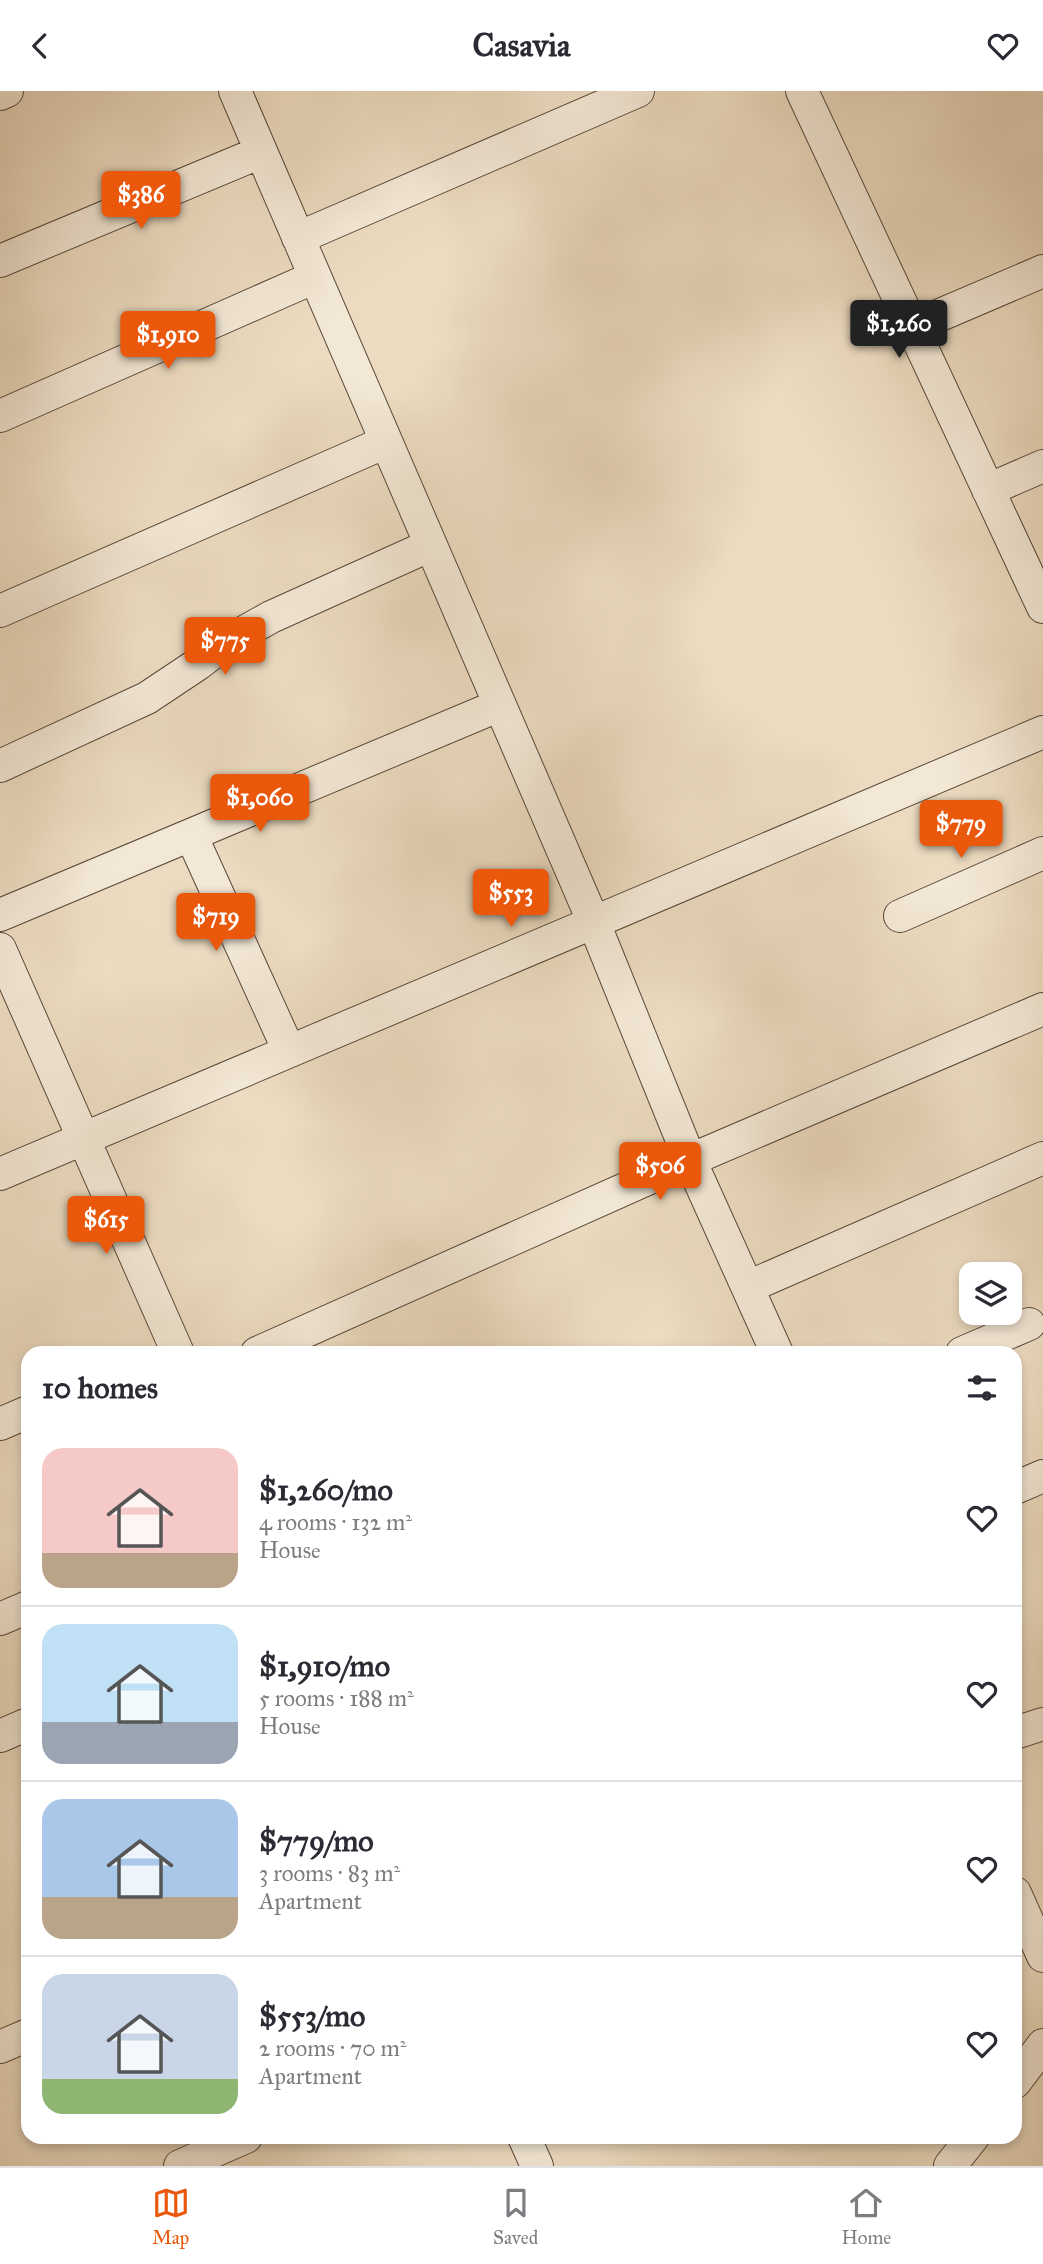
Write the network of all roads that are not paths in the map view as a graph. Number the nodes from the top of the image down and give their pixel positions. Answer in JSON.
{"nodes":[{"id":1,"x":7,"y":91,"type":"edge"},
{"id":2,"x":235,"y":91,"type":"edge"},
{"id":3,"x":638,"y":91,"type":"edge"},
{"id":4,"x":802,"y":91,"type":"edge"},
{"id":5,"x":0,"y":94,"type":"edge"},
{"id":6,"x":261,"y":152,"type":"junction"},
{"id":7,"x":298,"y":238,"type":"junction"},
{"id":8,"x":0,"y":261,"type":"edge"},
{"id":9,"x":1043,"y":271,"type":"edge"},
{"id":10,"x":316,"y":277,"type":"junction"},
{"id":11,"x":912,"y":327,"type":"junction"},
{"id":12,"x":0,"y":416,"type":"edge"},
{"id":13,"x":386,"y":442,"type":"junction"},
{"id":14,"x":1043,"y":466,"type":"edge"},
{"id":15,"x":988,"y":490,"type":"junction"},
{"id":16,"x":431,"y":545,"type":"junction"},
{"id":17,"x":1043,"y":607,"type":"edge"},
{"id":18,"x":0,"y":611,"type":"edge"},
{"id":19,"x":500,"y":705,"type":"junction"},
{"id":20,"x":1043,"y":732,"type":"edge"},
{"id":21,"x":0,"y":766,"type":"edge"},
{"id":22,"x":191,"y":835,"type":"junction"},
{"id":23,"x":1043,"y":853,"type":"edge"},
{"id":24,"x":0,"y":915,"type":"edge"},
{"id":25,"x":900,"y":916,"type":"dead end"},
{"id":26,"x":594,"y":923,"type":"junction"},
{"id":27,"x":0,"y":949,"type":"edge"},
{"id":28,"x":1043,"y":1009,"type":"edge"},
{"id":29,"x":289,"y":1051,"type":"junction"},
{"id":30,"x":83,"y":1137,"type":"junction"},
{"id":31,"x":1043,"y":1158,"type":"edge"},
{"id":32,"x":691,"y":1160,"type":"junction"},
{"id":33,"x":0,"y":1174,"type":"edge"},
{"id":34,"x":748,"y":1287,"type":"junction"},
{"id":35,"x":1029,"y":1324,"type":"dead end"},
{"id":36,"x":169,"y":1346,"type":"edge"},
{"id":37,"x":273,"y":1346,"type":"edge"},
{"id":38,"x":775,"y":1346,"type":"edge"},
{"id":39,"x":978,"y":1346,"type":"edge"},
{"id":40,"x":21,"y":1415,"type":"edge"},
{"id":41,"x":0,"y":1424,"type":"edge"},
{"id":42,"x":1043,"y":1476,"type":"edge"},
{"id":43,"x":1022,"y":1485,"type":"edge"},
{"id":44,"x":21,"y":1610,"type":"edge"},
{"id":45,"x":0,"y":1619,"type":"edge"},
{"id":46,"x":1043,"y":1724,"type":"edge"},
{"id":47,"x":21,"y":1727,"type":"edge"},
{"id":48,"x":1022,"y":1731,"type":"edge"},
{"id":49,"x":0,"y":1736,"type":"edge"},
{"id":50,"x":1022,"y":1906,"type":"edge"},
{"id":51,"x":1040,"y":1942,"type":"edge"},
{"id":52,"x":21,"y":2038,"type":"edge"},
{"id":53,"x":1043,"y":2045,"type":"edge"},
{"id":54,"x":0,"y":2047,"type":"edge"},
{"id":55,"x":1022,"y":2073,"type":"edge"},
{"id":56,"x":230,"y":2144,"type":"edge"},
{"id":57,"x":527,"y":2144,"type":"edge"},
{"id":58,"x":967,"y":2144,"type":"edge"},
{"id":59,"x":180,"y":2166,"type":"edge"},
{"id":60,"x":537,"y":2166,"type":"edge"},
{"id":61,"x":950,"y":2166,"type":"edge"}],
"edges":[{"from":1,"to":5,"type":"street"},
{"from":2,"to":6,"type":"street"},
{"from":3,"to":7,"type":"street"},
{"from":4,"to":11,"type":"street"},
{"from":6,"to":7,"type":"street"},
{"from":6,"to":8,"type":"street"},
{"from":7,"to":10,"type":"street"},
{"from":9,"to":11,"type":"street"},
{"from":10,"to":12,"type":"street"},
{"from":10,"to":13,"type":"street"},
{"from":11,"to":15,"type":"street"},
{"from":13,"to":16,"type":"street"},
{"from":13,"to":18,"type":"street"},
{"from":14,"to":15,"type":"street"},
{"from":15,"to":17,"type":"street"},
{"from":16,"to":19,"type":"street"},
{"from":16,"to":21,"type":"street"},
{"from":19,"to":22,"type":"street"},
{"from":19,"to":26,"type":"street"},
{"from":20,"to":26,"type":"street"},
{"from":22,"to":24,"type":"street"},
{"from":22,"to":29,"type":"street"},
{"from":23,"to":25,"type":"street"},
{"from":26,"to":29,"type":"street"},
{"from":26,"to":32,"type":"street"},
{"from":27,"to":30,"type":"street"},
{"from":28,"to":32,"type":"street"},
{"from":29,"to":30,"type":"street"},
{"from":30,"to":33,"type":"street"},
{"from":30,"to":36,"type":"street"},
{"from":31,"to":34,"type":"street"},
{"from":32,"to":34,"type":"street"},
{"from":32,"to":37,"type":"street"},
{"from":34,"to":38,"type":"street"},
{"from":35,"to":39,"type":"street"},
{"from":40,"to":41,"type":"street"},
{"from":42,"to":43,"type":"street"},
{"from":44,"to":45,"type":"street"},
{"from":46,"to":48,"type":"street"},
{"from":47,"to":49,"type":"street"},
{"from":50,"to":51,"type":"street"},
{"from":52,"to":54,"type":"street"},
{"from":53,"to":55,"type":"street"},
{"from":56,"to":59,"type":"street"},
{"from":57,"to":60,"type":"street"},
{"from":58,"to":61,"type":"street"}]}
